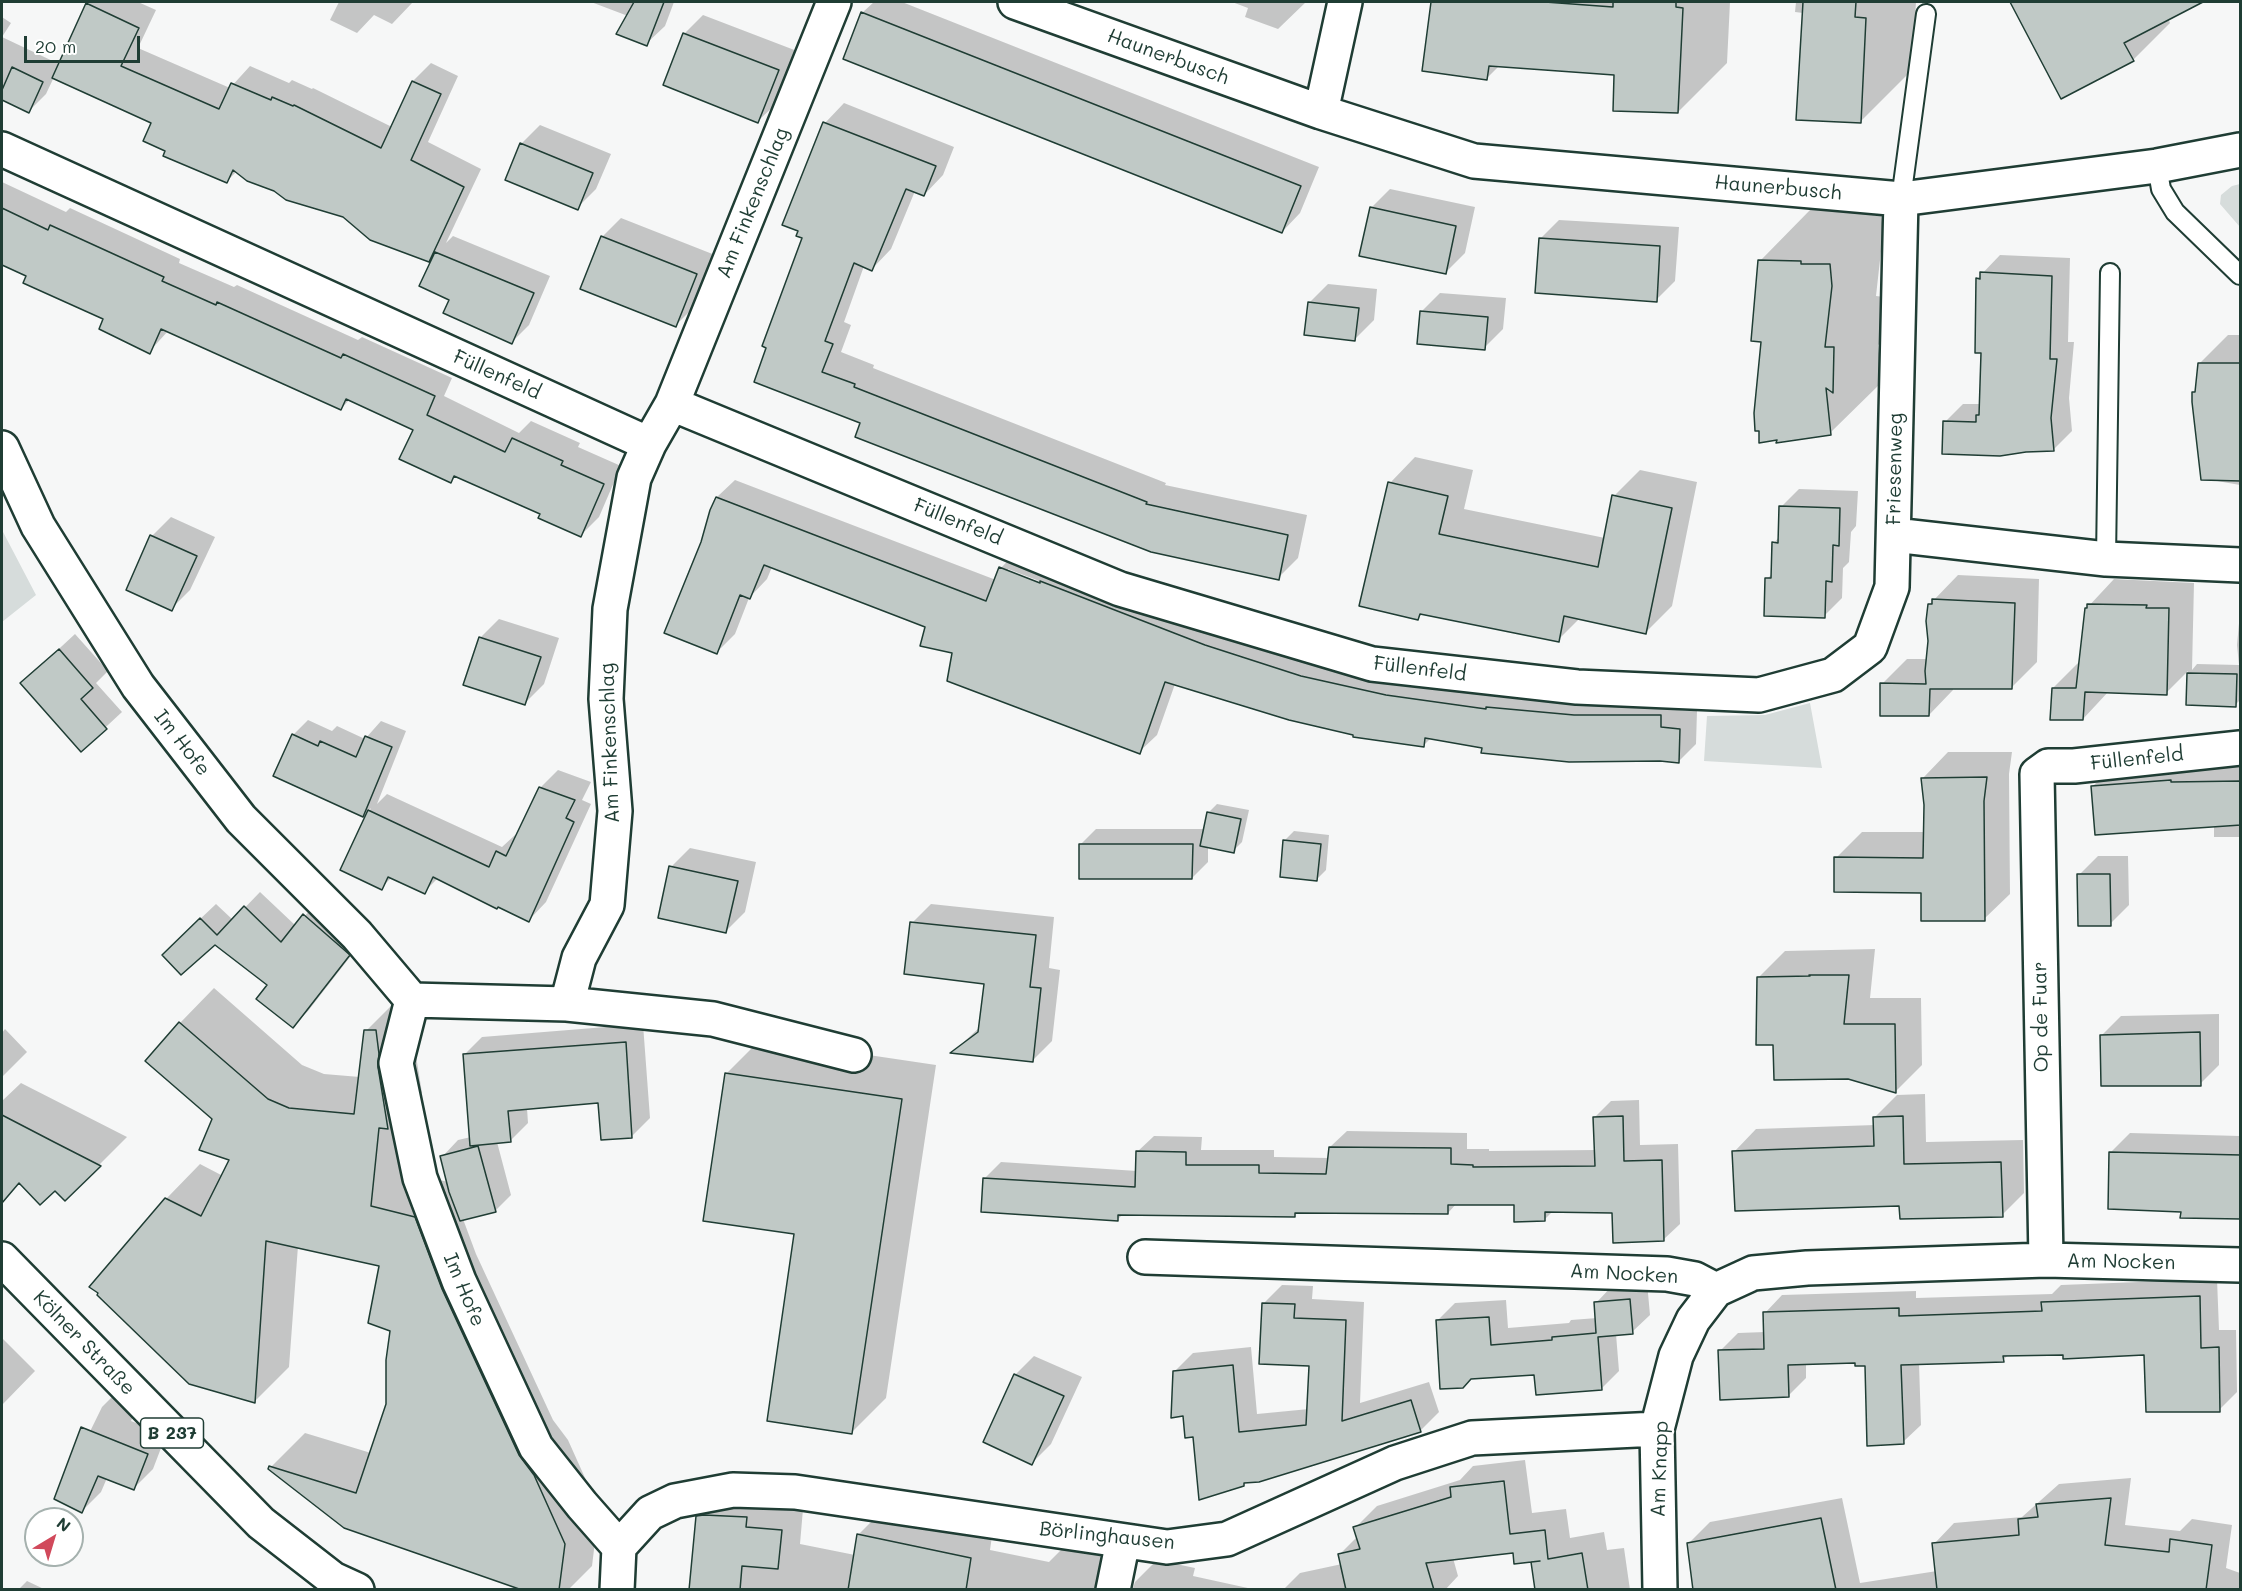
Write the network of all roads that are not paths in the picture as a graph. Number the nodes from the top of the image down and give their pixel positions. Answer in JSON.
{"nodes":[{"id":1,"x":834,"y":2,"type":"edge"},
{"id":2,"x":1015,"y":2,"type":"edge"},
{"id":3,"x":1345,"y":2,"type":"edge"},
{"id":4,"x":1926,"y":14,"type":"dead end"},
{"id":5,"x":1321,"y":112,"type":"junction"},
{"id":6,"x":2,"y":149,"type":"edge"},
{"id":7,"x":2241,"y":150,"type":"edge"},
{"id":8,"x":2157,"y":166,"type":"junction"},
{"id":9,"x":1901,"y":199,"type":"junction"},
{"id":10,"x":2110,"y":273,"type":"dead end"},
{"id":11,"x":2241,"y":275,"type":"edge"},
{"id":12,"x":672,"y":405,"type":"junction"},
{"id":13,"x":649,"y":444,"type":"junction"},
{"id":14,"x":2,"y":448,"type":"edge"},
{"id":15,"x":1894,"y":535,"type":"junction"},
{"id":16,"x":2106,"y":559,"type":"junction"},
{"id":17,"x":2241,"y":565,"type":"edge"},
{"id":18,"x":2241,"y":748,"type":"edge"},
{"id":19,"x":2037,"y":774,"type":"joint"},
{"id":20,"x":412,"y":1000,"type":"junction"},
{"id":21,"x":567,"y":1004,"type":"junction"},
{"id":22,"x":854,"y":1055,"type":"dead end"},
{"id":23,"x":1145,"y":1257,"type":"dead end"},
{"id":24,"x":2,"y":1259,"type":"edge"},
{"id":25,"x":2046,"y":1260,"type":"junction"},
{"id":26,"x":2241,"y":1264,"type":"edge"},
{"id":27,"x":1716,"y":1290,"type":"junction"},
{"id":28,"x":1657,"y":1429,"type":"junction"},
{"id":29,"x":1123,"y":1541,"type":"junction"},
{"id":30,"x":619,"y":1547,"type":"junction"},
{"id":31,"x":357,"y":1590,"type":"edge"},
{"id":32,"x":617,"y":1590,"type":"edge"},
{"id":33,"x":1113,"y":1590,"type":"edge"},
{"id":34,"x":1660,"y":1590,"type":"edge"}],
"edges":[{"from":1,"to":12,"type":"street","name":"Am Finkenschlag"},
{"from":2,"to":5,"type":"street","name":"Haunerbusch"},
{"from":3,"to":5,"type":"street"},
{"from":4,"to":9,"type":"lane"},
{"from":5,"to":9,"type":"street","name":"Haunerbusch"},
{"from":6,"to":13,"type":"street","name":"Füllenfeld"},
{"from":7,"to":8,"type":"street","name":"Haunerbusch"},
{"from":8,"to":9,"type":"street","name":"Haunerbusch"},
{"from":8,"to":11,"type":"lane"},
{"from":9,"to":15,"type":"street","name":"Friesenweg"},
{"from":10,"to":16,"type":"lane"},
{"from":12,"to":13,"type":"street"},
{"from":12,"to":15,"type":"street","name":"Füllenfeld"},
{"from":13,"to":21,"type":"street","name":"Am Finkenschlag"},
{"from":14,"to":20,"type":"street","name":"Im Hofe"},
{"from":15,"to":16,"type":"street","name":"Friesenweg"},
{"from":16,"to":17,"type":"street","name":"Friesenweg"},
{"from":18,"to":19,"type":"street","name":"Füllenfeld"},
{"from":19,"to":25,"type":"street","name":"Op de Fuar"},
{"from":20,"to":21,"type":"street"},
{"from":20,"to":30,"type":"street","name":"Im Hofe"},
{"from":21,"to":22,"type":"street"},
{"from":23,"to":27,"type":"street","name":"Am Nocken"},
{"from":24,"to":31,"type":"street","name":"Kölner Straße","number":"B 237"},
{"from":25,"to":26,"type":"street","name":"Am Nocken"},
{"from":25,"to":27,"type":"street","name":"Am Nocken"},
{"from":27,"to":28,"type":"street","name":"Am Knapp"},
{"from":28,"to":29,"type":"street","name":"Börlinghausen"},
{"from":28,"to":34,"type":"street","name":"Am Knapp"},
{"from":29,"to":30,"type":"street","name":"Börlinghausen"},
{"from":29,"to":33,"type":"street"},
{"from":30,"to":32,"type":"street"}]}
